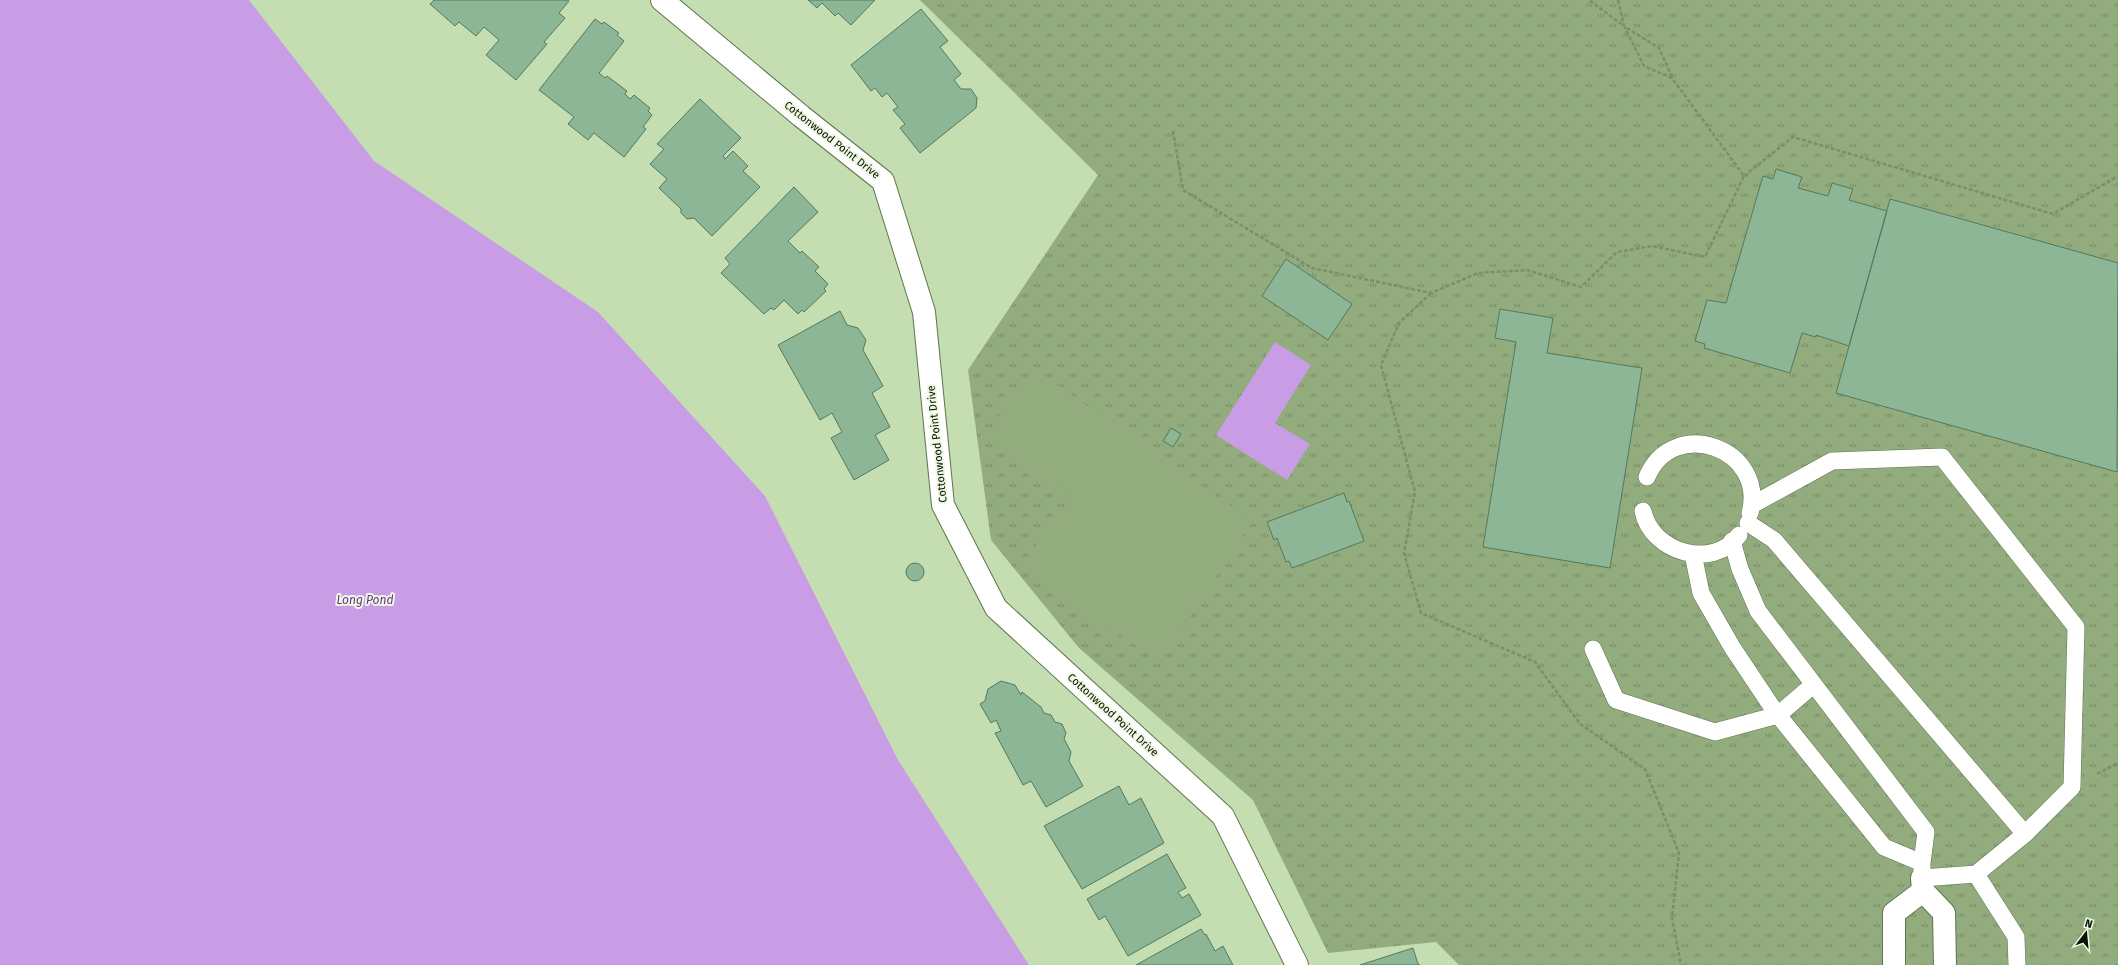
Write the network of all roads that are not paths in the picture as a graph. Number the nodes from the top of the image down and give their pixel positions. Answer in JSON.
{"nodes":[{"id":1,"x":662,"y":0,"type":"edge"},
{"id":2,"x":1647,"y":477,"type":"dead end"},
{"id":3,"x":1752,"y":505,"type":"junction"},
{"id":4,"x":1643,"y":511,"type":"dead end"},
{"id":5,"x":1748,"y":523,"type":"junction"},
{"id":6,"x":1732,"y":541,"type":"junction"},
{"id":7,"x":1693,"y":554,"type":"junction"},
{"id":8,"x":1593,"y":649,"type":"dead end"},
{"id":9,"x":1813,"y":685,"type":"junction"},
{"id":10,"x":1778,"y":715,"type":"junction"},
{"id":11,"x":2025,"y":834,"type":"junction"},
{"id":12,"x":1976,"y":874,"type":"junction"},
{"id":13,"x":1923,"y":877,"type":"junction"},
{"id":14,"x":1297,"y":965,"type":"edge"},
{"id":15,"x":1894,"y":965,"type":"edge"},
{"id":16,"x":1945,"y":965,"type":"edge"},
{"id":17,"x":2017,"y":965,"type":"edge"}],
"edges":[{"from":1,"to":14,"type":"street","name":"Cottonwood Point Drive"},
{"from":2,"to":3,"type":"lane"},
{"from":3,"to":5,"type":"lane"},
{"from":3,"to":11,"type":"lane"},
{"from":4,"to":7,"type":"lane"},
{"from":5,"to":6,"type":"lane"},
{"from":5,"to":11,"type":"lane"},
{"from":6,"to":7,"type":"lane"},
{"from":6,"to":9,"type":"lane"},
{"from":7,"to":10,"type":"lane"},
{"from":8,"to":10,"type":"lane"},
{"from":9,"to":10,"type":"lane"},
{"from":9,"to":13,"type":"lane"},
{"from":10,"to":13,"type":"lane"},
{"from":11,"to":12,"type":"lane"},
{"from":12,"to":13,"type":"lane"},
{"from":12,"to":17,"type":"lane"},
{"from":13,"to":15,"type":"street"},
{"from":13,"to":16,"type":"street"}]}
